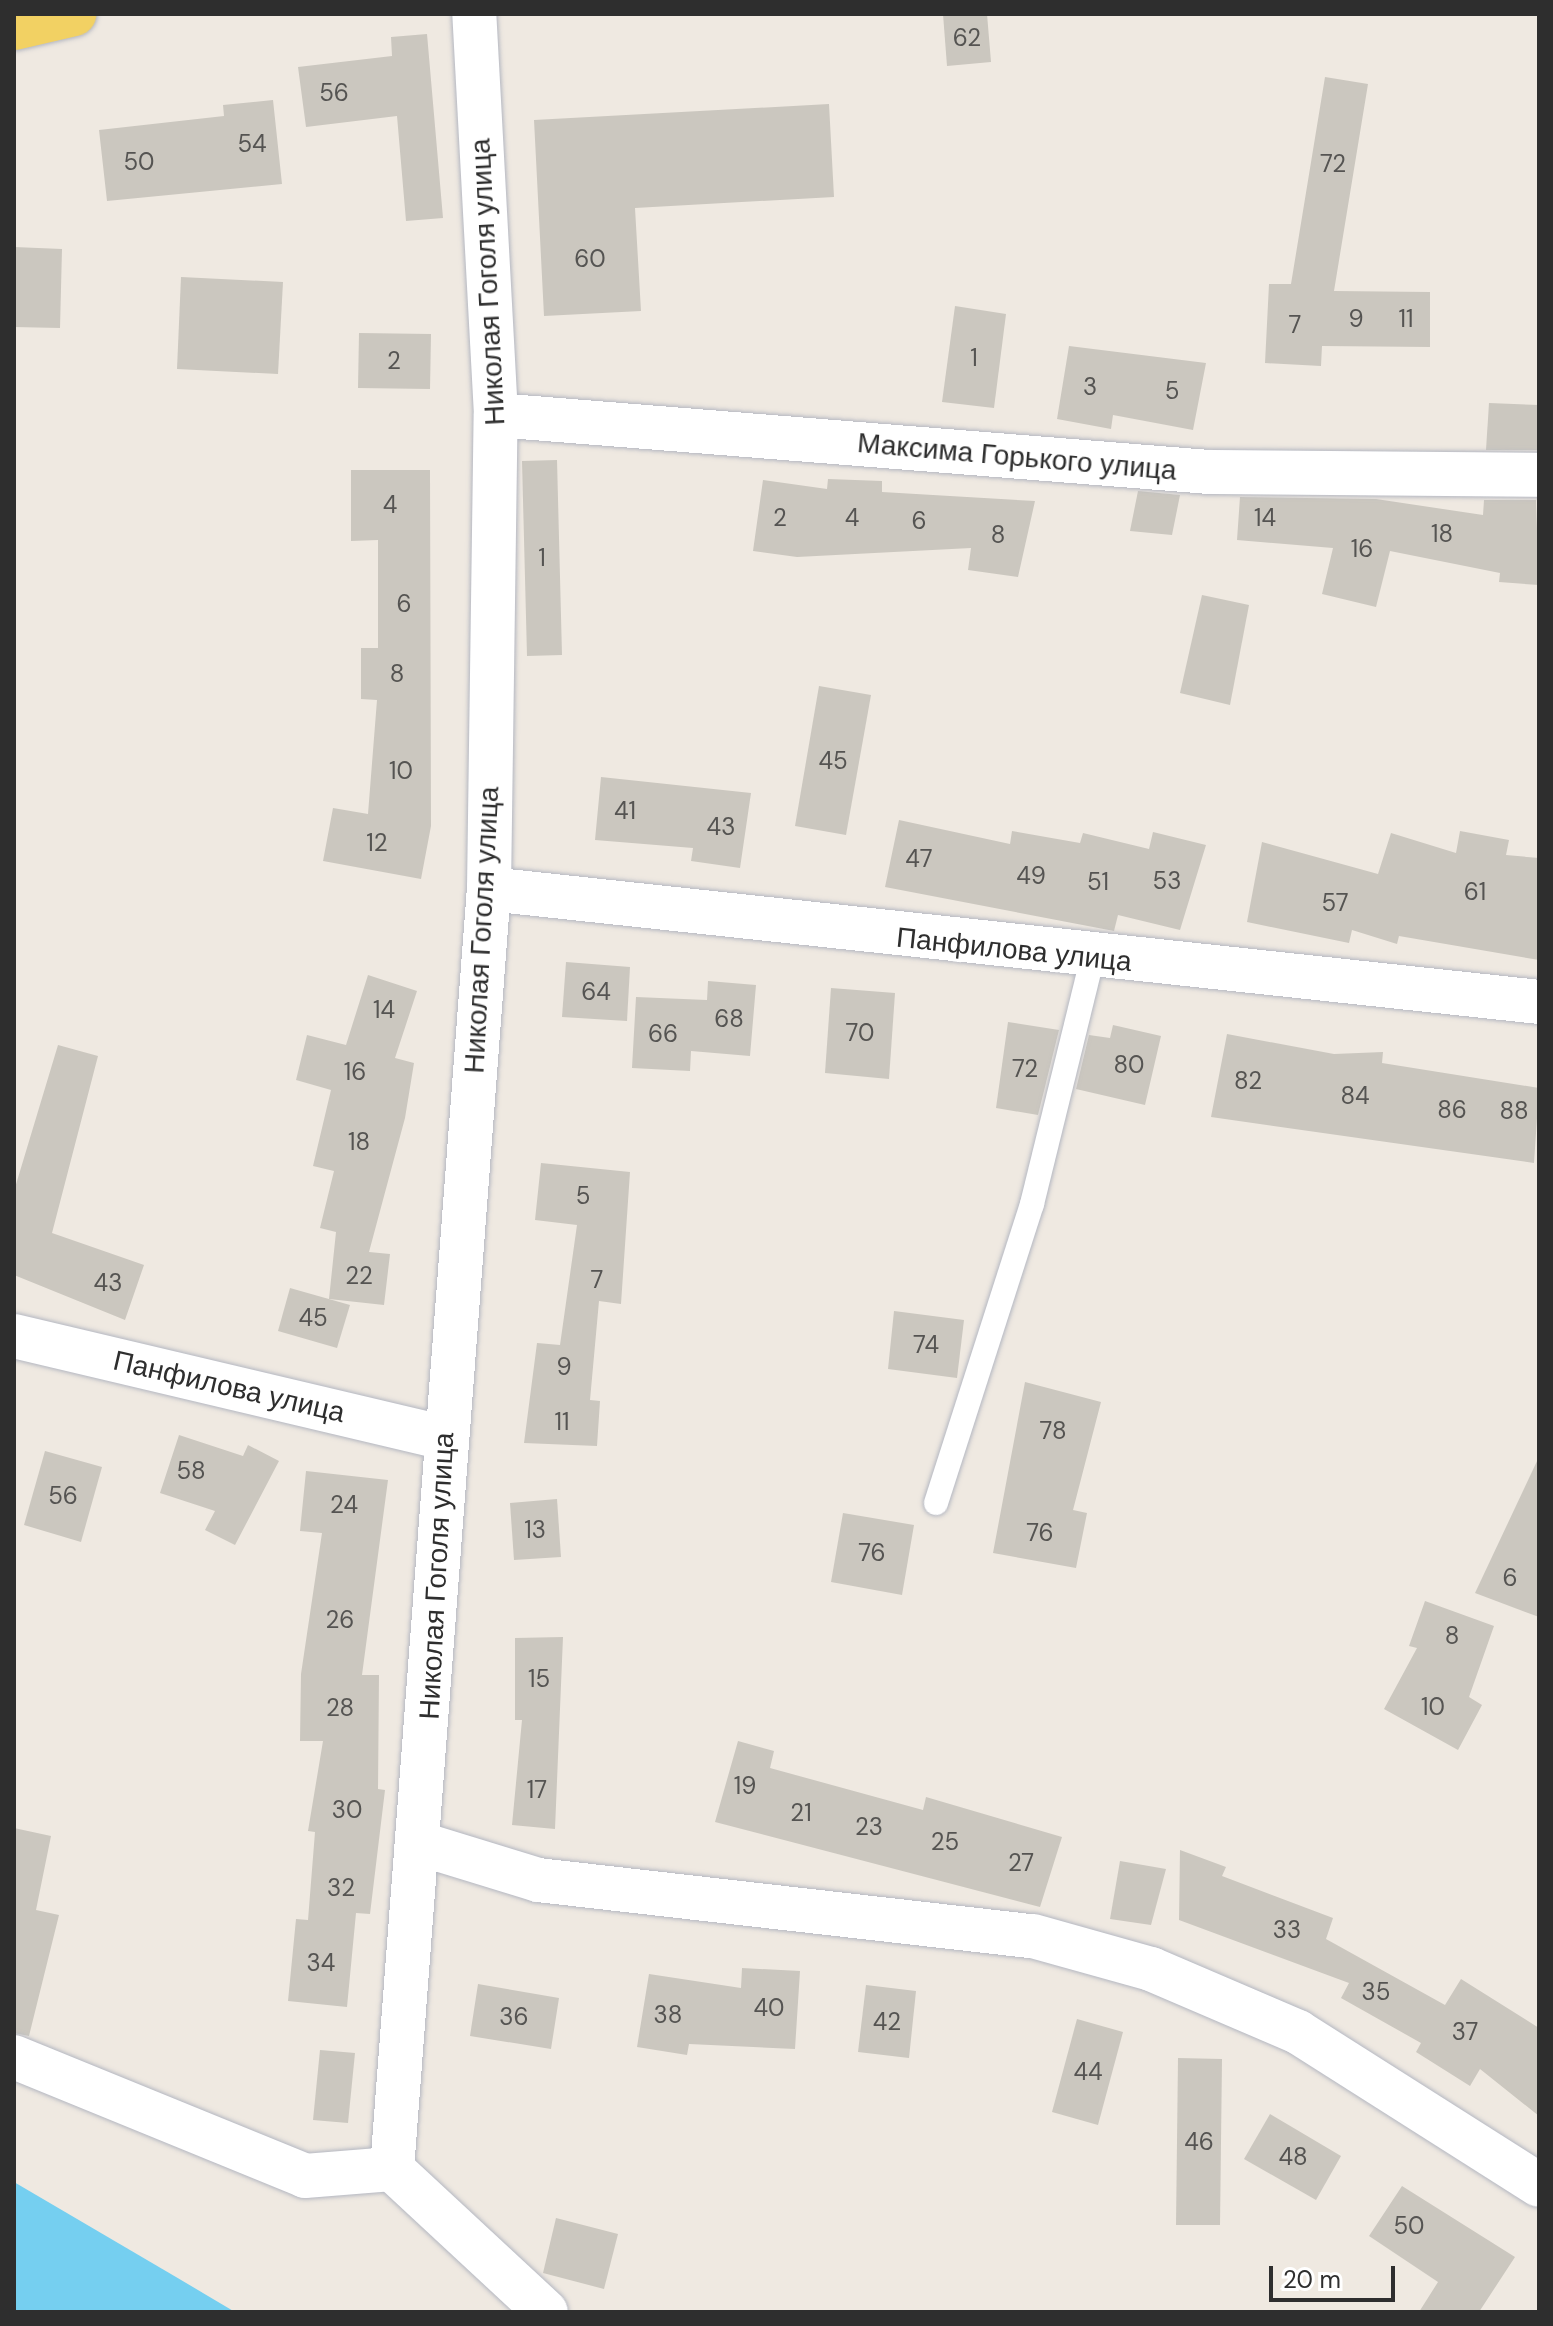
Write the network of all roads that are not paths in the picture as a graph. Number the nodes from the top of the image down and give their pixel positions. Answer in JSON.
{"nodes":[{"id":1,"x":74,"y":14,"type":"edge"},
{"id":2,"x":474,"y":14,"type":"edge"},
{"id":3,"x":14,"y":28,"type":"edge"},
{"id":4,"x":496,"y":415,"type":"junction"},
{"id":5,"x":1539,"y":475,"type":"edge"},
{"id":6,"x":489,"y":889,"type":"junction"},
{"id":7,"x":1092,"y":959,"type":"junction"},
{"id":8,"x":1539,"y":1002,"type":"edge"},
{"id":9,"x":14,"y":1336,"type":"edge"},
{"id":10,"x":445,"y":1438,"type":"junction"},
{"id":11,"x":936,"y":1503,"type":"dead end"},
{"id":12,"x":421,"y":1844,"type":"junction"},
{"id":13,"x":14,"y":2057,"type":"edge"},
{"id":14,"x":392,"y":2169,"type":"junction"},
{"id":15,"x":1539,"y":2185,"type":"edge"},
{"id":16,"x":546,"y":2312,"type":"edge"}],
"edges":[{"from":1,"to":3,"type":"main road"},
{"from":2,"to":4,"type":"street","name":"Николая Гоголя улица"},
{"from":4,"to":5,"type":"street","name":"Максима Горького улица"},
{"from":4,"to":6,"type":"street","name":"Николая Гоголя улица"},
{"from":6,"to":7,"type":"street","name":"Панфилова улица"},
{"from":6,"to":10,"type":"street","name":"Николая Гоголя улица"},
{"from":7,"to":8,"type":"street","name":"Панфилова улица"},
{"from":7,"to":11,"type":"lane"},
{"from":9,"to":10,"type":"street","name":"Панфилова улица"},
{"from":10,"to":12,"type":"street","name":"Николая Гоголя улица"},
{"from":12,"to":14,"type":"street","name":"Николая Гоголя улица"},
{"from":12,"to":15,"type":"street"},
{"from":13,"to":14,"type":"street"},
{"from":14,"to":16,"type":"street"}]}
